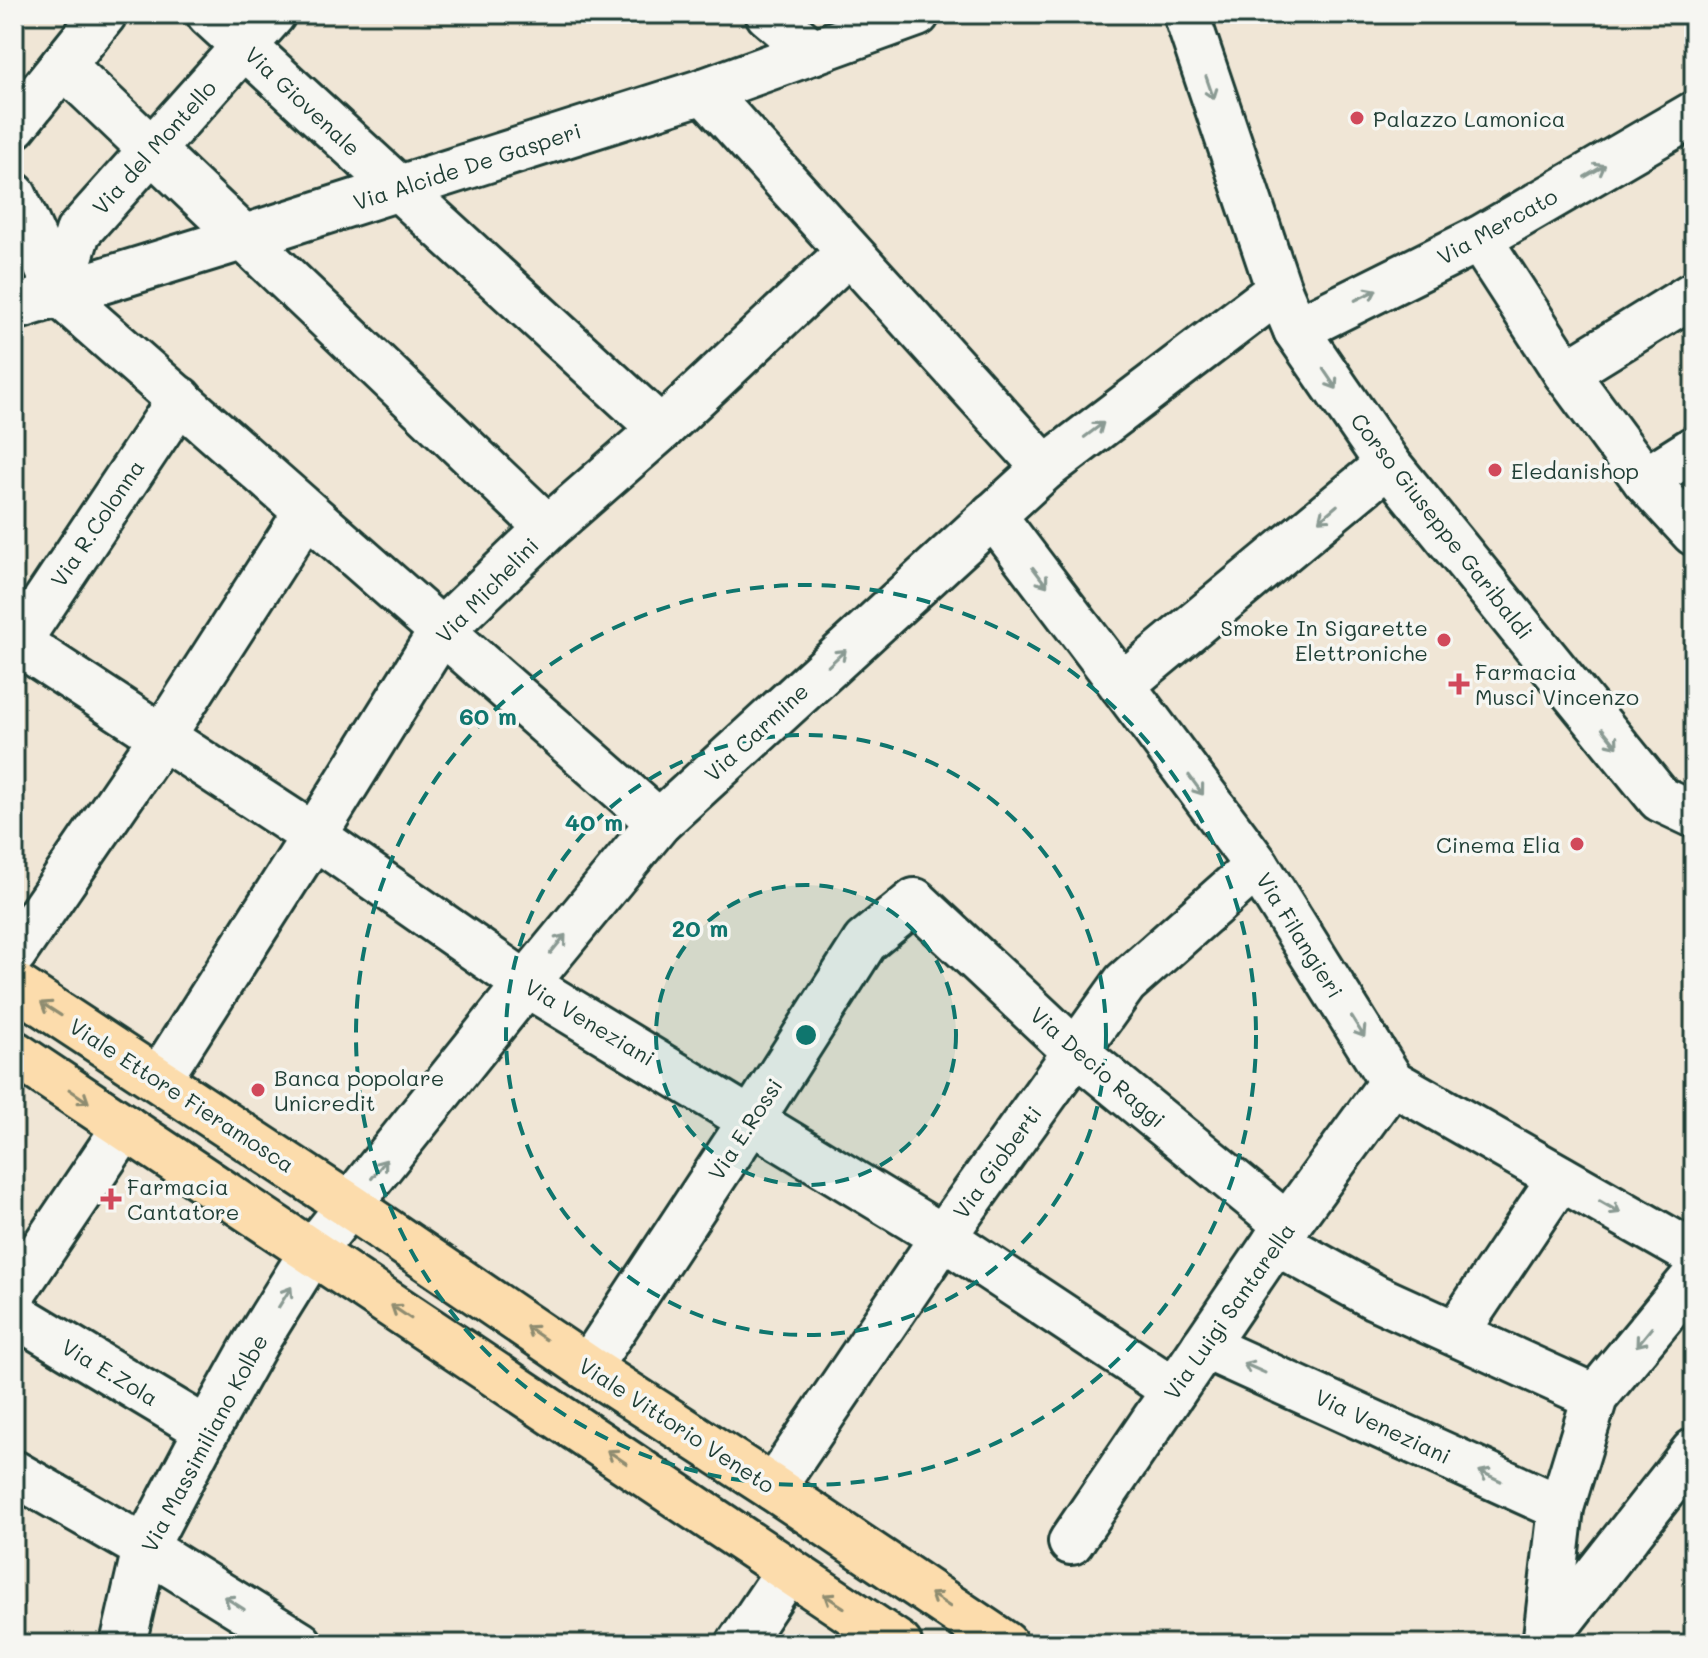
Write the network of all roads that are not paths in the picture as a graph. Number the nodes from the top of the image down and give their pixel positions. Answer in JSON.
{"nodes":[{"id":1,"x":104,"y":14,"type":"edge"},
{"id":2,"x":209,"y":14,"type":"edge"},
{"id":3,"x":273,"y":14,"type":"edge"},
{"id":4,"x":768,"y":14,"type":"edge"},
{"id":5,"x":917,"y":14,"type":"edge"},
{"id":6,"x":1186,"y":14,"type":"edge"},
{"id":7,"x":244,"y":46,"type":"junction"},
{"id":8,"x":813,"y":52,"type":"junction"},
{"id":9,"x":63,"y":65,"type":"junction"},
{"id":10,"x":704,"y":91,"type":"junction"},
{"id":11,"x":1694,"y":114,"type":"edge"},
{"id":12,"x":14,"y":126,"type":"edge"},
{"id":13,"x":151,"y":149,"type":"junction"},
{"id":14,"x":398,"y":188,"type":"junction"},
{"id":15,"x":14,"y":195,"type":"edge"},
{"id":16,"x":245,"y":237,"type":"junction"},
{"id":17,"x":1479,"y":239,"type":"junction"},
{"id":18,"x":849,"y":252,"type":"junction"},
{"id":19,"x":1279,"y":290,"type":"junction"},
{"id":20,"x":59,"y":294,"type":"junction"},
{"id":21,"x":1694,"y":294,"type":"edge"},
{"id":22,"x":14,"y":308,"type":"edge"},
{"id":23,"x":1296,"y":330,"type":"junction"},
{"id":24,"x":1566,"y":373,"type":"junction"},
{"id":25,"x":180,"y":399,"type":"junction"},
{"id":26,"x":661,"y":429,"type":"junction"},
{"id":27,"x":1694,"y":449,"type":"edge"},
{"id":28,"x":1388,"y":464,"type":"junction"},
{"id":29,"x":1045,"y":468,"type":"junction"},
{"id":30,"x":1645,"y":480,"type":"junction"},
{"id":31,"x":306,"y":513,"type":"junction"},
{"id":32,"x":993,"y":515,"type":"junction"},
{"id":33,"x":548,"y":528,"type":"junction"},
{"id":34,"x":1694,"y":533,"type":"edge"},
{"id":35,"x":442,"y":630,"type":"junction"},
{"id":36,"x":15,"y":643,"type":"edge"},
{"id":37,"x":1122,"y":685,"type":"junction"},
{"id":38,"x":162,"y":737,"type":"junction"},
{"id":39,"x":1694,"y":815,"type":"edge"},
{"id":40,"x":659,"y":822,"type":"junction"},
{"id":41,"x":314,"y":836,"type":"junction"},
{"id":42,"x":1257,"y":866,"type":"junction"},
{"id":43,"x":915,"y":901,"type":"joint"},
{"id":44,"x":14,"y":953,"type":"edge"},
{"id":45,"x":526,"y":984,"type":"junction"},
{"id":46,"x":14,"y":985,"type":"edge"},
{"id":47,"x":1076,"y":1052,"type":"junction"},
{"id":48,"x":14,"y":1053,"type":"edge"},
{"id":49,"x":159,"y":1079,"type":"junction"},
{"id":50,"x":1392,"y":1082,"type":"junction"},
{"id":51,"x":752,"y":1119,"type":"junction"},
{"id":52,"x":125,"y":1127,"type":"junction"},
{"id":53,"x":1560,"y":1178,"type":"junction"},
{"id":54,"x":350,"y":1206,"type":"junction"},
{"id":55,"x":1281,"y":1234,"type":"junction"},
{"id":56,"x":943,"y":1237,"type":"junction"},
{"id":57,"x":312,"y":1252,"type":"junction"},
{"id":58,"x":1694,"y":1254,"type":"edge"},
{"id":59,"x":1694,"y":1277,"type":"edge"},
{"id":60,"x":14,"y":1292,"type":"edge"},
{"id":61,"x":14,"y":1314,"type":"edge"},
{"id":62,"x":1456,"y":1333,"type":"junction"},
{"id":63,"x":1204,"y":1346,"type":"junction"},
{"id":64,"x":588,"y":1368,"type":"junction"},
{"id":65,"x":1174,"y":1390,"type":"junction"},
{"id":66,"x":1595,"y":1397,"type":"junction"},
{"id":67,"x":207,"y":1430,"type":"junction"},
{"id":68,"x":1691,"y":1462,"type":"edge"},
{"id":69,"x":14,"y":1473,"type":"edge"},
{"id":70,"x":773,"y":1488,"type":"junction"},
{"id":71,"x":1561,"y":1508,"type":"junction"},
{"id":72,"x":1071,"y":1542,"type":"dead end"},
{"id":73,"x":145,"y":1548,"type":"junction"},
{"id":74,"x":788,"y":1571,"type":"junction"},
{"id":75,"x":1549,"y":1642,"type":"edge"},
{"id":76,"x":123,"y":1644,"type":"edge"},
{"id":77,"x":300,"y":1644,"type":"edge"},
{"id":78,"x":739,"y":1644,"type":"edge"},
{"id":79,"x":899,"y":1644,"type":"edge"},
{"id":80,"x":1005,"y":1644,"type":"edge"}],
"edges":[{"from":1,"to":9,"type":"street"},
{"from":2,"to":7,"type":"street","name":"Via Giovenale"},
{"from":3,"to":7,"type":"street","name":"Via del Montello"},
{"from":4,"to":8,"type":"street"},
{"from":5,"to":8,"type":"street","name":"Via Alcide De Gasperi"},
{"from":6,"to":19,"type":"street","name":"Corso Giuseppe Garibaldi","one_way":true},
{"from":7,"to":13,"type":"street","name":"Via del Montello"},
{"from":7,"to":14,"type":"street","name":"Via Giovenale"},
{"from":8,"to":10,"type":"street","name":"Via Alcide De Gasperi"},
{"from":9,"to":12,"type":"street"},
{"from":9,"to":13,"type":"street"},
{"from":10,"to":14,"type":"street","name":"Via Alcide De Gasperi"},
{"from":10,"to":18,"type":"street"},
{"from":17,"to":11,"type":"street","name":"Via Mercato","one_way":true},
{"from":13,"to":16,"type":"street"},
{"from":13,"to":20,"type":"street","name":"Via del Montello"},
{"from":14,"to":16,"type":"street","name":"Via Alcide De Gasperi"},
{"from":14,"to":26,"type":"street","name":"Via Giovenale"},
{"from":15,"to":20,"type":"street"},
{"from":16,"to":20,"type":"street","name":"Via Alcide De Gasperi"},
{"from":16,"to":33,"type":"street"},
{"from":23,"to":17,"type":"street","name":"Via Mercato","one_way":true},
{"from":17,"to":24,"type":"street"},
{"from":18,"to":26,"type":"street","name":"Via Michelini"},
{"from":18,"to":29,"type":"street"},
{"from":19,"to":23,"type":"street","name":"Corso Giuseppe Garibaldi"},
{"from":29,"to":19,"type":"street","name":"Via Carmine","one_way":true},
{"from":20,"to":22,"type":"street","name":"Via Alcide De Gasperi"},
{"from":20,"to":25,"type":"street"},
{"from":21,"to":24,"type":"street"},
{"from":23,"to":28,"type":"street","name":"Corso Giuseppe Garibaldi","one_way":true},
{"from":24,"to":30,"type":"street"},
{"from":25,"to":31,"type":"street"},
{"from":25,"to":36,"type":"street","name":"Via R.Colonna"},
{"from":26,"to":33,"type":"street","name":"Via Michelini"},
{"from":27,"to":30,"type":"street"},
{"from":28,"to":37,"type":"street","one_way":true},
{"from":28,"to":39,"type":"street","name":"Corso Giuseppe Garibaldi","one_way":true},
{"from":29,"to":32,"type":"street","name":"Via Carmine"},
{"from":30,"to":34,"type":"street"},
{"from":31,"to":35,"type":"street"},
{"from":31,"to":38,"type":"street"},
{"from":32,"to":37,"type":"street","name":"Via Filangieri","one_way":true},
{"from":40,"to":32,"type":"street","name":"Via Carmine","one_way":true},
{"from":33,"to":35,"type":"street","name":"Via Michelini"},
{"from":35,"to":40,"type":"street"},
{"from":35,"to":41,"type":"street","name":"Via Michelini"},
{"from":36,"to":38,"type":"street","name":"Via Veneziani"},
{"from":37,"to":42,"type":"street","name":"Via Filangieri","one_way":true},
{"from":38,"to":41,"type":"street","name":"Via Veneziani"},
{"from":38,"to":44,"type":"street"},
{"from":45,"to":40,"type":"street","name":"Via Carmine","one_way":true},
{"from":41,"to":45,"type":"street","name":"Via Veneziani"},
{"from":41,"to":49,"type":"street","name":"Via Michelini"},
{"from":42,"to":47,"type":"street","name":"Via Gioberti"},
{"from":42,"to":50,"type":"street","name":"Via Filangieri","one_way":true},
{"from":43,"to":47,"type":"street","name":"Via Decio Raggi"},
{"from":43,"to":51,"type":"street","name":"Via E.Rossi"},
{"from":45,"to":51,"type":"street","name":"Via Veneziani"},
{"from":54,"to":45,"type":"street","name":"Via Carmine","one_way":true},
{"from":49,"to":46,"type":"main road","name":"Viale Ettore Fieramosca","one_way":true},
{"from":47,"to":55,"type":"street","name":"Via Decio Raggi"},
{"from":47,"to":56,"type":"street","name":"Via Gioberti"},
{"from":48,"to":52,"type":"main road","one_way":true},
{"from":49,"to":54,"type":"main road","name":"Viale Ettore Fieramosca"},
{"from":50,"to":53,"type":"street","name":"Via Filangieri"},
{"from":50,"to":55,"type":"street","name":"Via Luigi Santarella"},
{"from":51,"to":56,"type":"street","name":"Via Veneziani"},
{"from":51,"to":64,"type":"street","name":"Via E.Rossi"},
{"from":52,"to":57,"type":"main road"},
{"from":52,"to":60,"type":"street"},
{"from":53,"to":58,"type":"street","name":"Via Filangieri","one_way":true},
{"from":53,"to":62,"type":"street"},
{"from":54,"to":57,"type":"street","name":"Via Carmine"},
{"from":64,"to":54,"type":"main road","name":"Viale Vittorio Veneto","one_way":true},
{"from":55,"to":62,"type":"street","name":"Via Decio Raggi"},
{"from":55,"to":63,"type":"street","name":"Via Luigi Santarella"},
{"from":56,"to":65,"type":"street","name":"Via Veneziani"},
{"from":56,"to":70,"type":"street","name":"Via Gioberti"},
{"from":67,"to":57,"type":"street","name":"Via Massimiliano Kolbe","one_way":true},
{"from":74,"to":57,"type":"main road","one_way":true},
{"from":59,"to":66,"type":"street","one_way":true},
{"from":61,"to":67,"type":"street","name":"Via E.Zola"},
{"from":62,"to":66,"type":"street","name":"Via Decio Raggi"},
{"from":63,"to":65,"type":"street","name":"Via Luigi Santarella"},
{"from":71,"to":63,"type":"street","name":"Via Veneziani","one_way":true},
{"from":64,"to":70,"type":"main road","name":"Viale Vittorio Veneto"},
{"from":65,"to":72,"type":"street","name":"Via Luigi Santarella"},
{"from":66,"to":71,"type":"street"},
{"from":67,"to":73,"type":"street","name":"Via Massimiliano Kolbe"},
{"from":68,"to":75,"type":"street"},
{"from":69,"to":73,"type":"street"},
{"from":80,"to":70,"type":"main road","name":"Viale Vittorio Veneto","one_way":true},
{"from":71,"to":75,"type":"street"},
{"from":73,"to":76,"type":"street","name":"Via Massimiliano Kolbe"},
{"from":77,"to":73,"type":"street","one_way":true},
{"from":74,"to":78,"type":"street"},
{"from":79,"to":74,"type":"main road","one_way":true}]}
